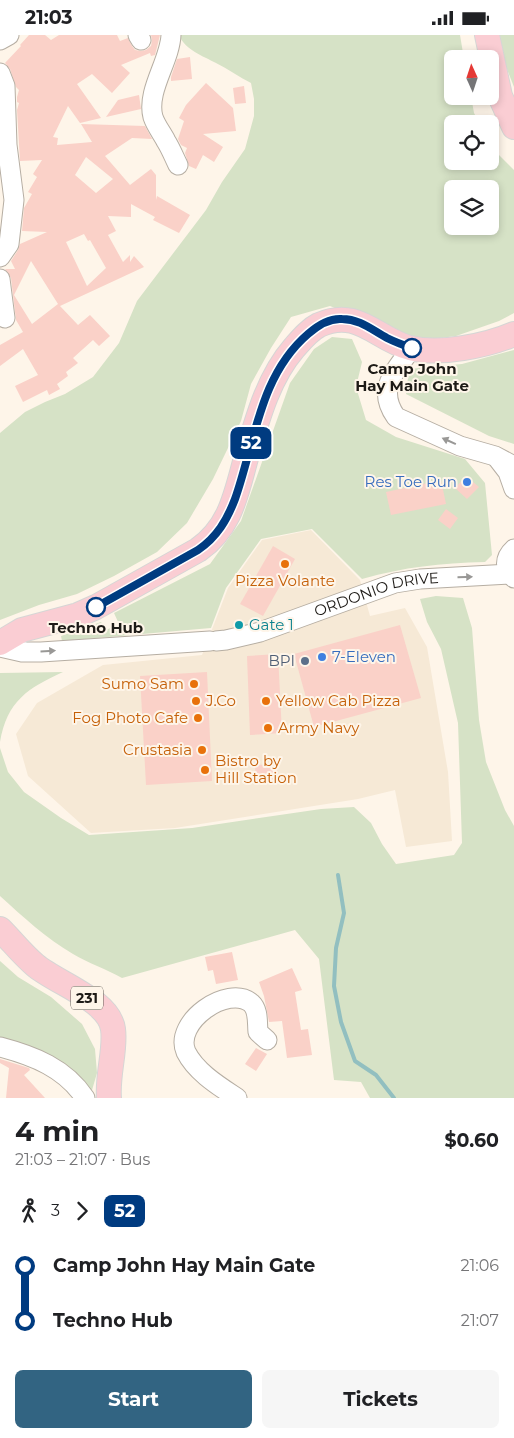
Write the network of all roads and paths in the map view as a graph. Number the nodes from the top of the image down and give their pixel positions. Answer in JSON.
{"nodes":[{"id":1,"x":9,"y":35,"type":"edge"},
{"id":2,"x":171,"y":35,"type":"edge"},
{"id":3,"x":487,"y":35,"type":"edge"},
{"id":4,"x":0,"y":40,"type":"edge"},
{"id":5,"x":0,"y":73,"type":"edge"},
{"id":6,"x":514,"y":127,"type":"edge"},
{"id":7,"x":178,"y":165,"type":"dead end"},
{"id":8,"x":0,"y":257,"type":"edge"},
{"id":9,"x":0,"y":279,"type":"edge"},
{"id":10,"x":5,"y":318,"type":"dead end"},
{"id":11,"x":514,"y":334,"type":"edge"},
{"id":12,"x":412,"y":348,"type":"junction"},
{"id":13,"x":495,"y":456,"type":"junction"},
{"id":14,"x":514,"y":466,"type":"edge"},
{"id":15,"x":514,"y":489,"type":"edge"},
{"id":16,"x":514,"y":543,"type":"edge"},
{"id":17,"x":514,"y":549,"type":"edge"},
{"id":18,"x":512,"y":576,"type":"edge"},
{"id":19,"x":0,"y":643,"type":"edge"},
{"id":20,"x":0,"y":647,"type":"edge"},
{"id":21,"x":0,"y":929,"type":"edge"},
{"id":22,"x":267,"y":1040,"type":"dead end"},
{"id":23,"x":0,"y":1047,"type":"edge"},
{"id":24,"x":85,"y":1098,"type":"edge"},
{"id":25,"x":109,"y":1098,"type":"edge"},
{"id":26,"x":236,"y":1098,"type":"edge"}],
"edges":[{"from":1,"to":4,"type":"street"},
{"from":2,"to":7,"type":"street"},
{"from":3,"to":6,"type":"main road"},
{"from":5,"to":8,"type":"street"},
{"from":9,"to":10,"type":"street"},
{"from":11,"to":12,"type":"main road"},
{"from":13,"to":12,"type":"street","one_way":true},
{"from":12,"to":19,"type":"main road"},
{"from":13,"to":14,"type":"street"},
{"from":13,"to":15,"type":"street"},
{"from":16,"to":17,"type":"street","name":"ORDONIO DRIVE"},
{"from":17,"to":18,"type":"street","name":"ORDONIO DRIVE"},
{"from":20,"to":18,"type":"street","name":"ORDONIO DRIVE","one_way":true},
{"from":21,"to":25,"type":"main road","number":"231"},
{"from":22,"to":26,"type":"street"},
{"from":23,"to":24,"type":"street"}]}
